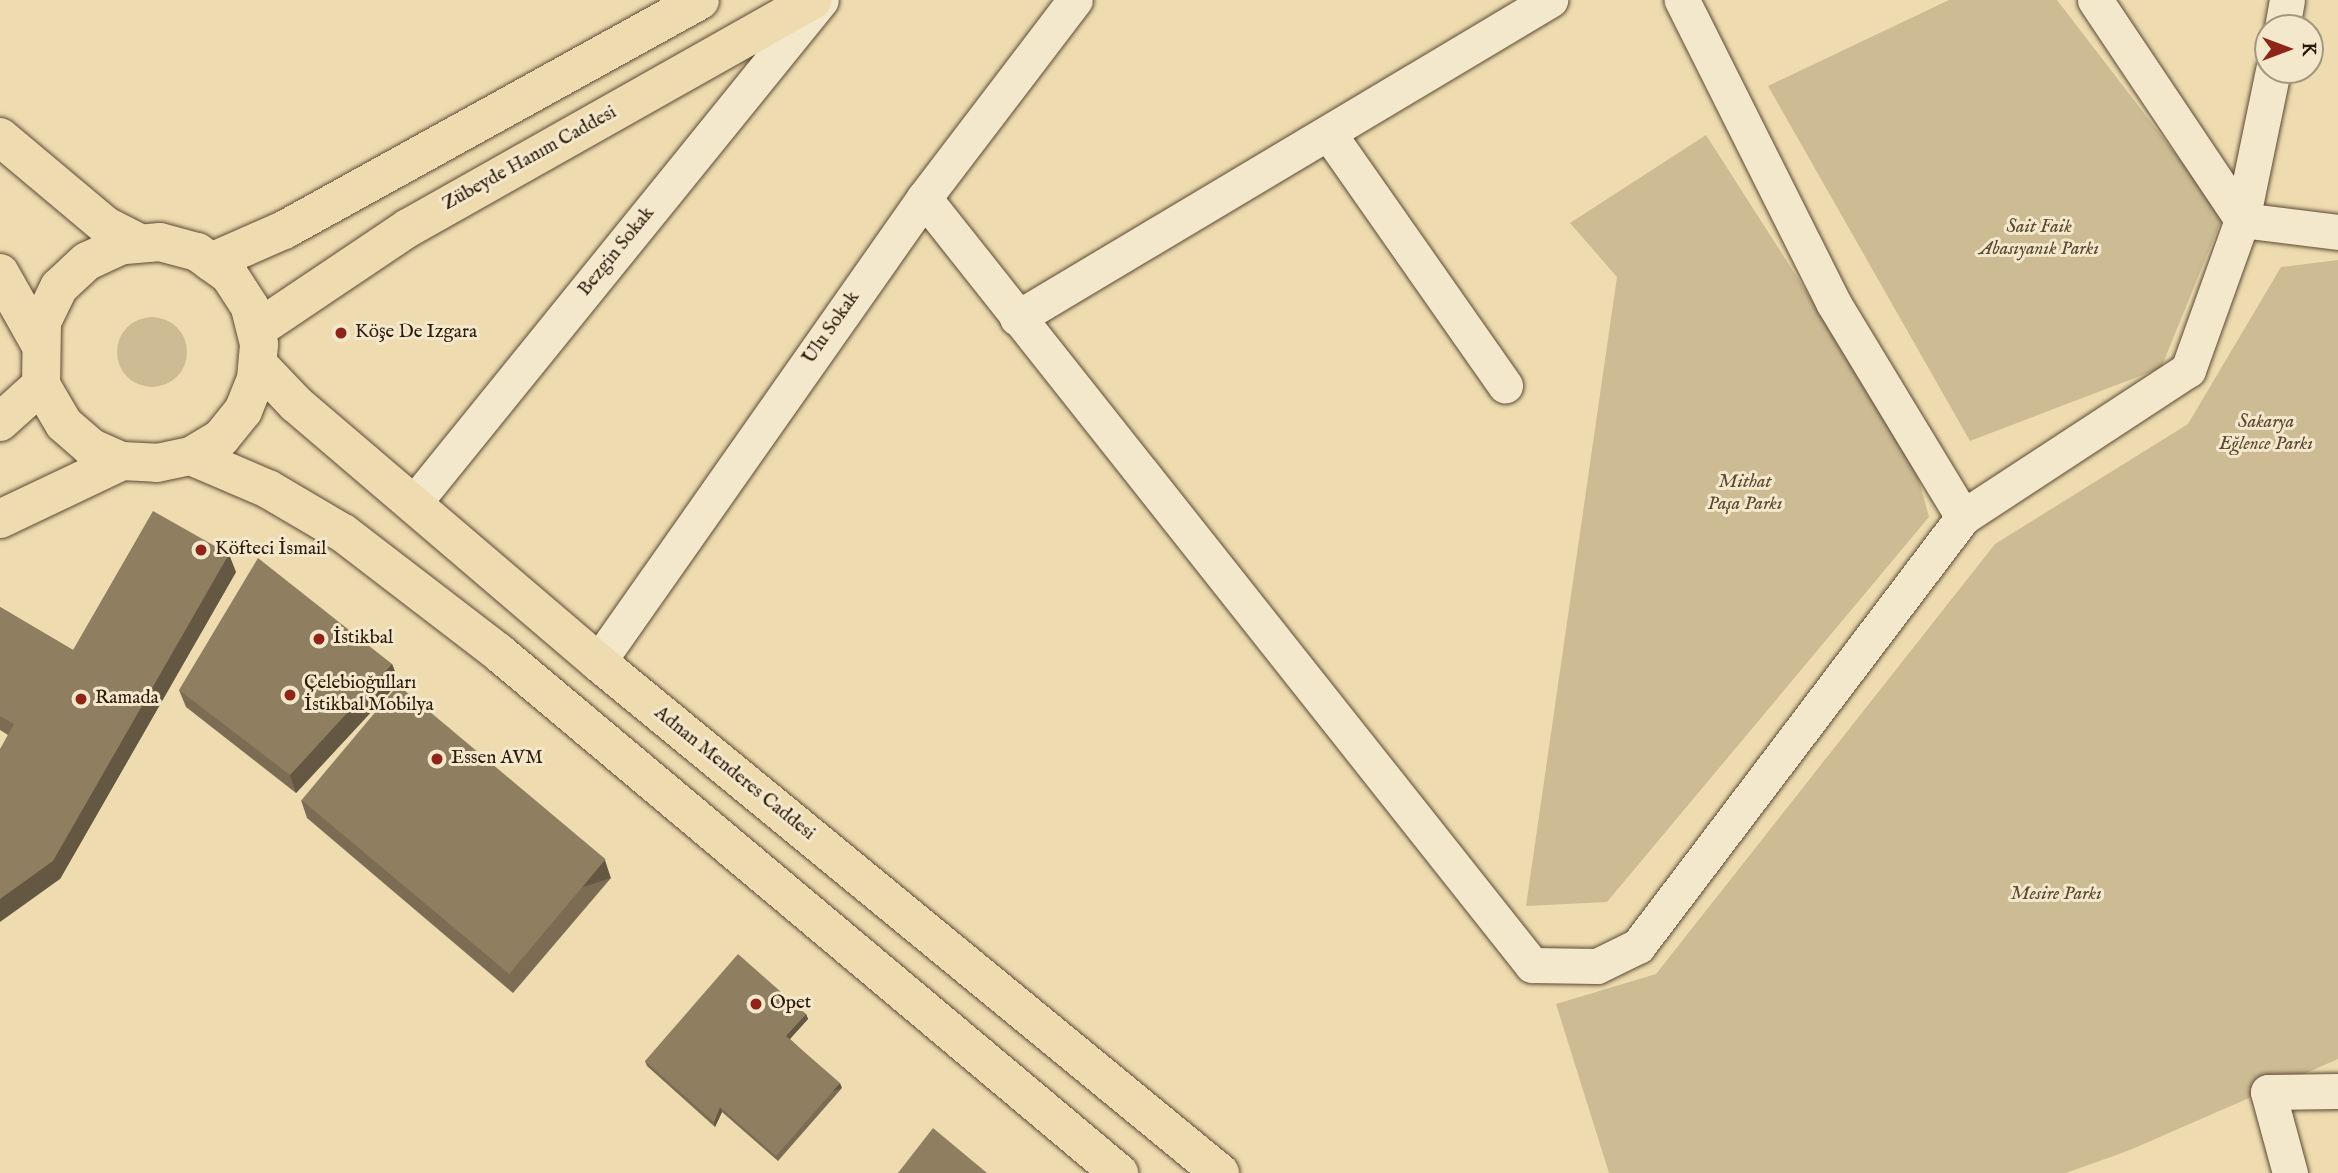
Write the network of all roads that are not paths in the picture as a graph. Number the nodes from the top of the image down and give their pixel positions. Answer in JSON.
{"nodes":[{"id":1,"x":700,"y":0,"type":"edge"},
{"id":2,"x":812,"y":0,"type":"edge"},
{"id":3,"x":821,"y":0,"type":"edge"},
{"id":4,"x":1075,"y":0,"type":"edge"},
{"id":5,"x":1550,"y":0,"type":"edge"},
{"id":6,"x":1682,"y":0,"type":"edge"},
{"id":7,"x":2095,"y":0,"type":"edge"},
{"id":8,"x":2270,"y":84,"type":"edge"},
{"id":9,"x":1329,"y":134,"type":"junction"},
{"id":10,"x":0,"y":137,"type":"edge"},
{"id":11,"x":924,"y":198,"type":"junction"},
{"id":12,"x":2242,"y":220,"type":"junction"},
{"id":13,"x":2338,"y":232,"type":"edge"},
{"id":14,"x":140,"y":243,"type":"junction"},
{"id":15,"x":211,"y":262,"type":"junction"},
{"id":16,"x":0,"y":273,"type":"edge"},
{"id":17,"x":1017,"y":318,"type":"junction"},
{"id":18,"x":40,"y":344,"type":"junction"},
{"id":19,"x":257,"y":347,"type":"junction"},
{"id":20,"x":41,"y":385,"type":"junction"},
{"id":21,"x":1505,"y":385,"type":"dead end"},
{"id":22,"x":0,"y":422,"type":"edge"},
{"id":23,"x":191,"y":456,"type":"junction"},
{"id":24,"x":122,"y":461,"type":"junction"},
{"id":25,"x":413,"y":504,"type":"junction"},
{"id":26,"x":1963,"y":517,"type":"junction"},
{"id":27,"x":0,"y":519,"type":"edge"},
{"id":28,"x":598,"y":662,"type":"junction"},
{"id":29,"x":2338,"y":1091,"type":"edge"},
{"id":30,"x":1119,"y":1173,"type":"edge"},
{"id":31,"x":1220,"y":1173,"type":"edge"},
{"id":32,"x":2290,"y":1173,"type":"edge"}],
"edges":[{"from":1,"to":15,"type":"main road"},
{"from":2,"to":19,"type":"main road","name":"Zübeyde Hanım Caddesi"},
{"from":3,"to":25,"type":"street","name":"Bezgin Sokak"},
{"from":4,"to":11,"type":"street","name":"Ulu Sokak"},
{"from":5,"to":9,"type":"street"},
{"from":6,"to":26,"type":"street"},
{"from":7,"to":12,"type":"street"},
{"from":8,"to":12,"type":"street"},
{"from":9,"to":17,"type":"street"},
{"from":9,"to":21,"type":"street"},
{"from":10,"to":14,"type":"main road"},
{"from":11,"to":17,"type":"street"},
{"from":11,"to":28,"type":"street","name":"Ulu Sokak"},
{"from":12,"to":13,"type":"street"},
{"from":12,"to":26,"type":"street"},
{"from":14,"to":15,"type":"main road"},
{"from":14,"to":18,"type":"main road"},
{"from":15,"to":19,"type":"main road"},
{"from":16,"to":18,"type":"main road"},
{"from":17,"to":26,"type":"street"},
{"from":18,"to":20,"type":"main road"},
{"from":19,"to":23,"type":"main road"},
{"from":19,"to":25,"type":"main road","name":"Adnan Menderes Caddesi"},
{"from":20,"to":22,"type":"main road"},
{"from":20,"to":24,"type":"main road"},
{"from":23,"to":24,"type":"main road"},
{"from":23,"to":30,"type":"main road"},
{"from":24,"to":27,"type":"main road"},
{"from":25,"to":28,"type":"main road","name":"Adnan Menderes Caddesi"},
{"from":28,"to":31,"type":"main road","name":"Adnan Menderes Caddesi"},
{"from":29,"to":32,"type":"street"}]}
